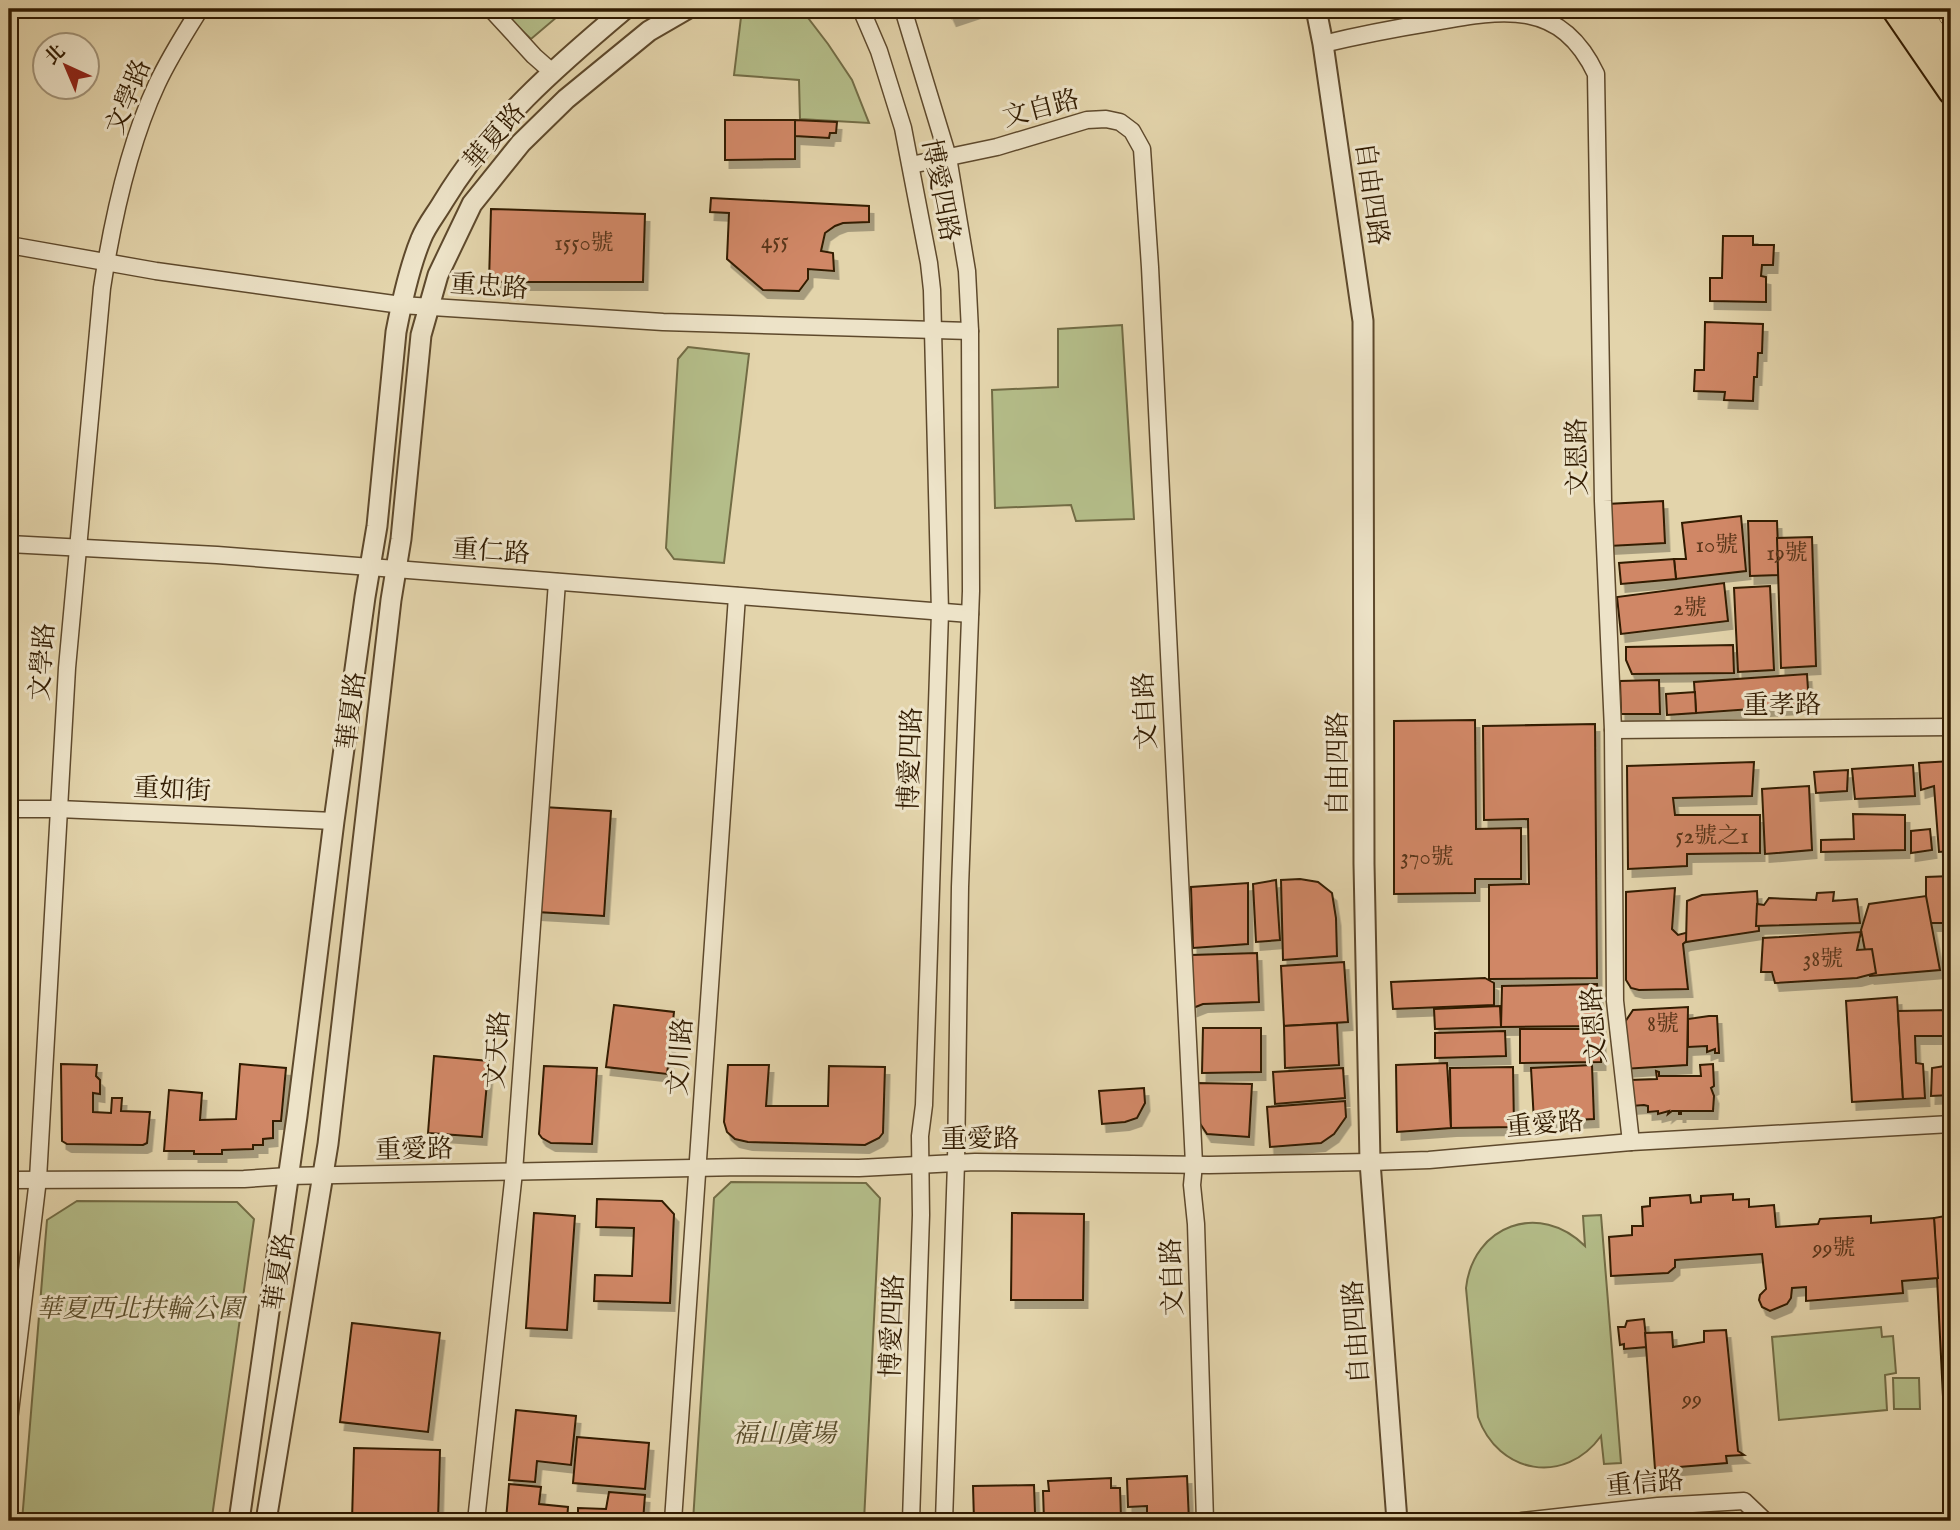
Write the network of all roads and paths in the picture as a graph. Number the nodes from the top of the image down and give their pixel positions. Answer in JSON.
{"nodes":[{"id":1,"x":200,"y":9,"type":"edge"},
{"id":2,"x":491,"y":9,"type":"edge"},
{"id":3,"x":625,"y":9,"type":"edge"},
{"id":4,"x":687,"y":9,"type":"edge"},
{"id":5,"x":862,"y":9,"type":"edge"},
{"id":6,"x":903,"y":9,"type":"edge"},
{"id":7,"x":1315,"y":9,"type":"edge"},
{"id":8,"x":1894,"y":9,"type":"edge"},
{"id":9,"x":1917,"y":9,"type":"edge"},
{"id":10,"x":1947,"y":9,"type":"edge"},
{"id":11,"x":1951,"y":15,"type":"edge"},
{"id":12,"x":1323,"y":44,"type":"junction"},
{"id":13,"x":1951,"y":57,"type":"edge"},
{"id":14,"x":551,"y":71,"type":"junction"},
{"id":15,"x":1951,"y":92,"type":"edge"},
{"id":16,"x":948,"y":157,"type":"junction"},
{"id":17,"x":911,"y":165,"type":"junction"},
{"id":18,"x":9,"y":245,"type":"edge"},
{"id":19,"x":106,"y":263,"type":"junction"},
{"id":20,"x":401,"y":305,"type":"junction"},
{"id":21,"x":427,"y":307,"type":"junction"},
{"id":22,"x":933,"y":331,"type":"junction"},
{"id":23,"x":970,"y":331,"type":"junction"},
{"id":24,"x":9,"y":544,"type":"edge"},
{"id":25,"x":77,"y":548,"type":"junction"},
{"id":26,"x":371,"y":566,"type":"junction"},
{"id":27,"x":397,"y":569,"type":"junction"},
{"id":28,"x":557,"y":582,"type":"junction"},
{"id":29,"x":737,"y":596,"type":"junction"},
{"id":30,"x":940,"y":612,"type":"junction"},
{"id":31,"x":970,"y":614,"type":"junction"},
{"id":32,"x":1951,"y":727,"type":"edge"},
{"id":33,"x":1613,"y":730,"type":"junction"},
{"id":34,"x":9,"y":809,"type":"edge"},
{"id":35,"x":58,"y":809,"type":"junction"},
{"id":36,"x":334,"y":821,"type":"junction"},
{"id":37,"x":1951,"y":1124,"type":"edge"},
{"id":38,"x":1631,"y":1142,"type":"junction"},
{"id":39,"x":1370,"y":1162,"type":"junction"},
{"id":40,"x":957,"y":1163,"type":"junction"},
{"id":41,"x":921,"y":1164,"type":"junction"},
{"id":42,"x":1194,"y":1164,"type":"junction"},
{"id":43,"x":698,"y":1168,"type":"junction"},
{"id":44,"x":514,"y":1172,"type":"junction"},
{"id":45,"x":288,"y":1176,"type":"junction"},
{"id":46,"x":323,"y":1177,"type":"junction"},
{"id":47,"x":38,"y":1179,"type":"junction"},
{"id":48,"x":9,"y":1180,"type":"edge"},
{"id":49,"x":9,"y":1420,"type":"edge"},
{"id":50,"x":239,"y":1521,"type":"edge"},
{"id":51,"x":266,"y":1521,"type":"edge"},
{"id":52,"x":476,"y":1521,"type":"edge"},
{"id":53,"x":673,"y":1521,"type":"edge"},
{"id":54,"x":911,"y":1521,"type":"edge"},
{"id":55,"x":944,"y":1521,"type":"edge"},
{"id":56,"x":1205,"y":1521,"type":"edge"},
{"id":57,"x":1397,"y":1521,"type":"edge"},
{"id":58,"x":1521,"y":1521,"type":"edge"},
{"id":59,"x":1765,"y":1521,"type":"edge"}],
"edges":[{"from":1,"to":19,"type":"street","name":"文學路"},
{"from":2,"to":14,"type":"street"},
{"from":3,"to":14,"type":"street","name":"華夏路"},
{"from":4,"to":21,"type":"street","name":"華夏路"},
{"from":5,"to":17,"type":"street","name":"博愛四路"},
{"from":6,"to":16,"type":"street","name":"博愛四路"},
{"from":7,"to":12,"type":"street","name":"自由四路"},
{"from":8,"to":15,"type":"main road"},
{"from":9,"to":13,"type":"main road"},
{"from":10,"to":11,"type":"main road"},
{"from":12,"to":33,"type":"street","name":"文恩路"},
{"from":12,"to":39,"type":"street","name":"自由四路"},
{"from":14,"to":20,"type":"street","name":"華夏路"},
{"from":16,"to":17,"type":"street","name":"文自路"},
{"from":16,"to":23,"type":"street","name":"博愛四路"},
{"from":16,"to":42,"type":"street","name":"文自路"},
{"from":17,"to":22,"type":"street","name":"博愛四路"},
{"from":18,"to":19,"type":"street","name":"重忠路"},
{"from":19,"to":20,"type":"street","name":"重忠路"},
{"from":19,"to":25,"type":"street","name":"文學路"},
{"from":20,"to":21,"type":"street","name":"重忠路"},
{"from":20,"to":26,"type":"street","name":"華夏路"},
{"from":21,"to":22,"type":"street","name":"重忠路"},
{"from":21,"to":27,"type":"street","name":"華夏路"},
{"from":22,"to":23,"type":"street","name":"重忠路"},
{"from":22,"to":30,"type":"street","name":"博愛四路"},
{"from":23,"to":31,"type":"street","name":"博愛四路"},
{"from":24,"to":25,"type":"street","name":"重仁路"},
{"from":25,"to":26,"type":"street","name":"重仁路"},
{"from":25,"to":35,"type":"street","name":"文學路"},
{"from":26,"to":27,"type":"street","name":"重仁路"},
{"from":26,"to":36,"type":"street","name":"華夏路"},
{"from":27,"to":28,"type":"street","name":"重仁路"},
{"from":27,"to":46,"type":"street","name":"華夏路"},
{"from":28,"to":29,"type":"street","name":"重仁路"},
{"from":28,"to":44,"type":"street","name":"文天路"},
{"from":29,"to":30,"type":"street","name":"重仁路"},
{"from":29,"to":43,"type":"street","name":"文川路"},
{"from":30,"to":31,"type":"street","name":"重仁路"},
{"from":30,"to":41,"type":"street","name":"博愛四路"},
{"from":31,"to":40,"type":"street","name":"博愛四路"},
{"from":32,"to":33,"type":"street","name":"重孝路"},
{"from":33,"to":38,"type":"street","name":"文恩路"},
{"from":34,"to":35,"type":"street","name":"重如街"},
{"from":35,"to":36,"type":"street","name":"重如街"},
{"from":35,"to":47,"type":"street","name":"文學路"},
{"from":36,"to":45,"type":"street","name":"華夏路"},
{"from":37,"to":38,"type":"street","name":"重愛路"},
{"from":38,"to":39,"type":"street","name":"重愛路"},
{"from":39,"to":42,"type":"street","name":"重愛路"},
{"from":39,"to":57,"type":"street","name":"自由四路"},
{"from":40,"to":41,"type":"street","name":"重愛路"},
{"from":40,"to":42,"type":"street","name":"重愛路"},
{"from":40,"to":55,"type":"street","name":"博愛四路"},
{"from":41,"to":43,"type":"street","name":"重愛路"},
{"from":41,"to":54,"type":"street","name":"博愛四路"},
{"from":42,"to":56,"type":"street","name":"文自路"},
{"from":43,"to":44,"type":"street","name":"重愛路"},
{"from":43,"to":53,"type":"street","name":"文川路"},
{"from":44,"to":46,"type":"street","name":"重愛路"},
{"from":44,"to":52,"type":"street","name":"文天路"},
{"from":45,"to":46,"type":"street","name":"重愛路"},
{"from":45,"to":47,"type":"street","name":"重愛路"},
{"from":45,"to":50,"type":"street","name":"華夏路"},
{"from":46,"to":51,"type":"street","name":"華夏路"},
{"from":47,"to":48,"type":"street","name":"重愛路"},
{"from":47,"to":49,"type":"street","name":"文學路"},
{"from":58,"to":59,"type":"street","name":"重信路"}]}
